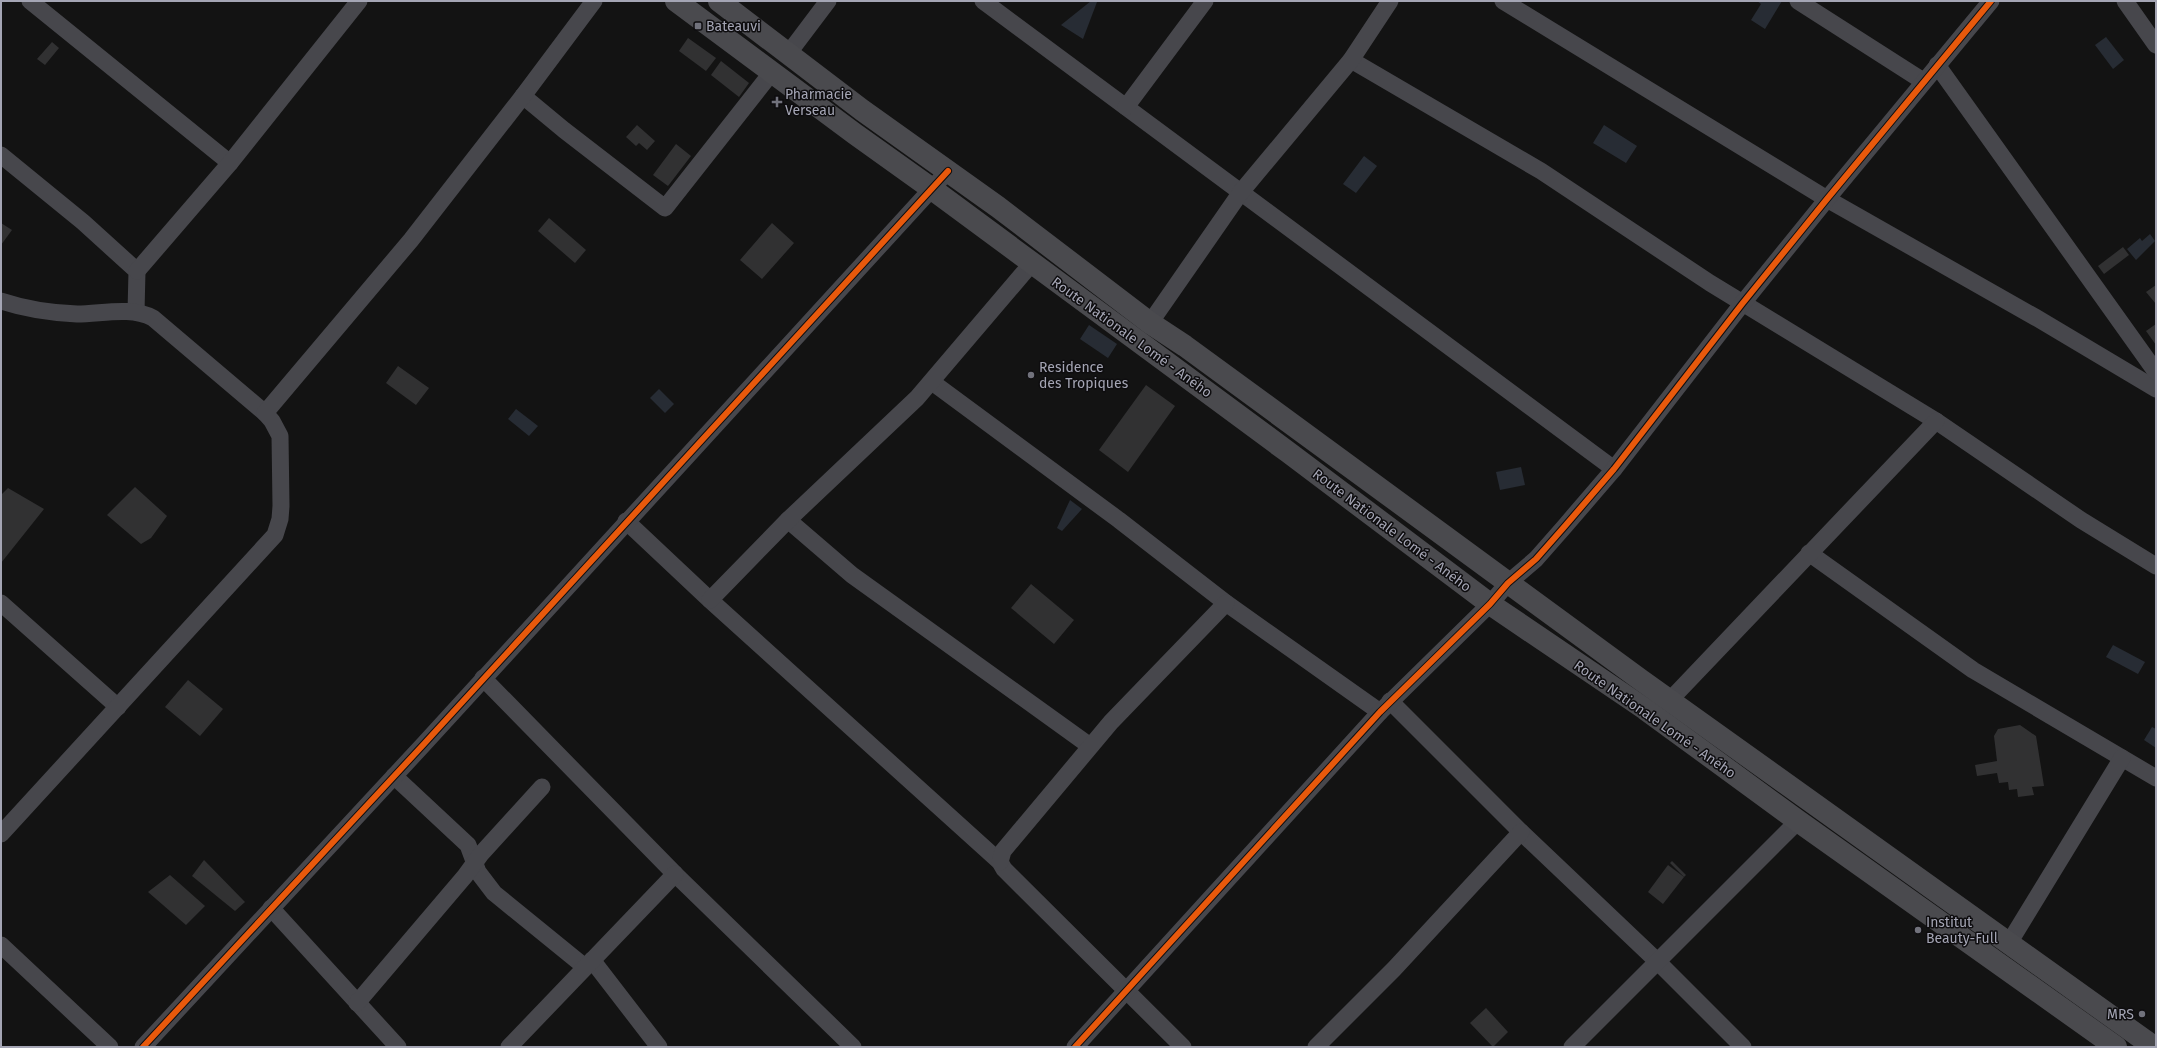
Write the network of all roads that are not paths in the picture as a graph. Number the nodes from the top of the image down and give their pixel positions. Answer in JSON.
{"nodes":[{"id":1,"x":30,"y":1,"type":"edge"},
{"id":2,"x":359,"y":1,"type":"edge"},
{"id":3,"x":594,"y":1,"type":"edge"},
{"id":4,"x":676,"y":1,"type":"edge"},
{"id":5,"x":719,"y":1,"type":"edge"},
{"id":6,"x":828,"y":1,"type":"edge"},
{"id":7,"x":983,"y":1,"type":"edge"},
{"id":8,"x":1205,"y":1,"type":"edge"},
{"id":9,"x":1390,"y":1,"type":"edge"},
{"id":10,"x":1503,"y":1,"type":"edge"},
{"id":11,"x":1798,"y":1,"type":"edge"},
{"id":12,"x":1992,"y":1,"type":"edge"},
{"id":13,"x":2125,"y":1,"type":"edge"},
{"id":14,"x":2156,"y":44,"type":"edge"},
{"id":15,"x":788,"y":54,"type":"junction"},
{"id":16,"x":1351,"y":60,"type":"junction"},
{"id":17,"x":1937,"y":66,"type":"junction"},
{"id":18,"x":772,"y":72,"type":"junction"},
{"id":19,"x":1923,"y":81,"type":"junction"},
{"id":20,"x":523,"y":96,"type":"junction"},
{"id":21,"x":1126,"y":107,"type":"junction"},
{"id":22,"x":1,"y":155,"type":"edge"},
{"id":23,"x":230,"y":163,"type":"junction"},
{"id":24,"x":948,"y":171,"type":"junction"},
{"id":25,"x":932,"y":189,"type":"junction"},
{"id":26,"x":1241,"y":192,"type":"junction"},
{"id":27,"x":1827,"y":199,"type":"junction"},
{"id":28,"x":1032,"y":262,"type":"junction"},
{"id":29,"x":138,"y":271,"type":"junction"},
{"id":30,"x":1,"y":301,"type":"edge"},
{"id":31,"x":1742,"y":304,"type":"junction"},
{"id":32,"x":136,"y":312,"type":"junction"},
{"id":33,"x":1150,"y":323,"type":"junction"},
{"id":34,"x":2156,"y":372,"type":"edge"},
{"id":35,"x":932,"y":382,"type":"junction"},
{"id":36,"x":2156,"y":389,"type":"edge"},
{"id":37,"x":265,"y":413,"type":"junction"},
{"id":38,"x":1936,"y":421,"type":"junction"},
{"id":39,"x":1614,"y":469,"type":"junction"},
{"id":40,"x":788,"y":520,"type":"junction"},
{"id":41,"x":626,"y":521,"type":"junction"},
{"id":42,"x":1809,"y":553,"type":"junction"},
{"id":43,"x":2156,"y":566,"type":"edge"},
{"id":44,"x":1508,"y":583,"type":"junction"},
{"id":45,"x":710,"y":600,"type":"junction"},
{"id":46,"x":1,"y":603,"type":"edge"},
{"id":47,"x":1226,"y":604,"type":"junction"},
{"id":48,"x":1490,"y":604,"type":"junction"},
{"id":49,"x":483,"y":678,"type":"junction"},
{"id":50,"x":1671,"y":699,"type":"junction"},
{"id":51,"x":118,"y":707,"type":"junction"},
{"id":52,"x":1385,"y":707,"type":"junction"},
{"id":53,"x":1090,"y":746,"type":"junction"},
{"id":54,"x":2122,"y":758,"type":"junction"},
{"id":55,"x":394,"y":776,"type":"junction"},
{"id":56,"x":2156,"y":778,"type":"edge"},
{"id":57,"x":542,"y":788,"type":"dead end"},
{"id":58,"x":1798,"y":821,"type":"junction"},
{"id":59,"x":1521,"y":832,"type":"junction"},
{"id":60,"x":1,"y":834,"type":"edge"},
{"id":61,"x":1000,"y":862,"type":"junction"},
{"id":62,"x":474,"y":864,"type":"junction"},
{"id":63,"x":675,"y":874,"type":"junction"},
{"id":64,"x":270,"y":908,"type":"junction"},
{"id":65,"x":2009,"y":943,"type":"junction"},
{"id":66,"x":1,"y":945,"type":"edge"},
{"id":67,"x":1658,"y":962,"type":"junction"},
{"id":68,"x":589,"y":963,"type":"junction"},
{"id":69,"x":1127,"y":990,"type":"junction"},
{"id":70,"x":357,"y":1004,"type":"junction"},
{"id":71,"x":2110,"y":1045,"type":"edge"},
{"id":72,"x":110,"y":1047,"type":"edge"},
{"id":73,"x":143,"y":1047,"type":"edge"},
{"id":74,"x":398,"y":1047,"type":"edge"},
{"id":75,"x":509,"y":1047,"type":"edge"},
{"id":76,"x":659,"y":1047,"type":"edge"},
{"id":77,"x":854,"y":1047,"type":"edge"},
{"id":78,"x":1075,"y":1047,"type":"edge"},
{"id":79,"x":1183,"y":1047,"type":"edge"},
{"id":80,"x":1316,"y":1047,"type":"edge"},
{"id":81,"x":1572,"y":1047,"type":"edge"},
{"id":82,"x":1742,"y":1047,"type":"edge"},
{"id":83,"x":2154,"y":1047,"type":"edge"}],
"edges":[{"from":1,"to":23,"type":"street"},
{"from":2,"to":23,"type":"street"},
{"from":3,"to":20,"type":"street"},
{"from":4,"to":18,"type":"highway","name":"Route Nationale Lomé - Aného"},
{"from":5,"to":15,"type":"highway","name":"Route Nationale Lomé - Aného"},
{"from":6,"to":15,"type":"street"},
{"from":7,"to":21,"type":"street"},
{"from":8,"to":21,"type":"street"},
{"from":9,"to":16,"type":"street"},
{"from":10,"to":27,"type":"street"},
{"from":11,"to":19,"type":"street"},
{"from":12,"to":17,"type":"street"},
{"from":13,"to":14,"type":"street"},
{"from":15,"to":24,"type":"highway","name":"Route Nationale Lomé - Aného"},
{"from":16,"to":26,"type":"street"},
{"from":16,"to":31,"type":"street"},
{"from":17,"to":19,"type":"street"},
{"from":17,"to":34,"type":"street"},
{"from":18,"to":20,"type":"street"},
{"from":18,"to":25,"type":"highway","name":"Route Nationale Lomé - Aného"},
{"from":19,"to":27,"type":"street"},
{"from":20,"to":37,"type":"street"},
{"from":21,"to":26,"type":"street"},
{"from":22,"to":29,"type":"street"},
{"from":23,"to":29,"type":"street"},
{"from":24,"to":25,"type":"street"},
{"from":24,"to":33,"type":"highway","name":"Route Nationale Lomé - Aného"},
{"from":25,"to":28,"type":"highway","name":"Route Nationale Lomé - Aného"},
{"from":25,"to":41,"type":"street"},
{"from":26,"to":33,"type":"street"},
{"from":26,"to":39,"type":"street"},
{"from":27,"to":31,"type":"street"},
{"from":27,"to":36,"type":"street"},
{"from":28,"to":35,"type":"street"},
{"from":28,"to":48,"type":"highway","name":"Route Nationale Lomé - Aného"},
{"from":29,"to":32,"type":"street"},
{"from":30,"to":32,"type":"street"},
{"from":31,"to":38,"type":"street"},
{"from":31,"to":39,"type":"street"},
{"from":32,"to":37,"type":"street"},
{"from":33,"to":44,"type":"highway","name":"Route Nationale Lomé - Aného"},
{"from":35,"to":40,"type":"street"},
{"from":35,"to":47,"type":"street"},
{"from":37,"to":51,"type":"street"},
{"from":38,"to":42,"type":"street"},
{"from":38,"to":43,"type":"street"},
{"from":39,"to":44,"type":"street"},
{"from":40,"to":45,"type":"street"},
{"from":40,"to":53,"type":"street"},
{"from":41,"to":45,"type":"street"},
{"from":41,"to":49,"type":"street"},
{"from":42,"to":50,"type":"street"},
{"from":42,"to":54,"type":"street"},
{"from":44,"to":48,"type":"street"},
{"from":44,"to":50,"type":"highway","name":"Route Nationale Lomé - Aného"},
{"from":45,"to":61,"type":"street"},
{"from":46,"to":51,"type":"street"},
{"from":47,"to":52,"type":"street"},
{"from":47,"to":53,"type":"street"},
{"from":48,"to":52,"type":"street"},
{"from":48,"to":58,"type":"highway","name":"Route Nationale Lomé - Aného"},
{"from":49,"to":55,"type":"street"},
{"from":49,"to":63,"type":"street"},
{"from":50,"to":65,"type":"highway","name":"Route Nationale Lomé - Aného"},
{"from":51,"to":60,"type":"street"},
{"from":52,"to":59,"type":"street"},
{"from":52,"to":69,"type":"street"},
{"from":53,"to":61,"type":"street"},
{"from":54,"to":56,"type":"street"},
{"from":54,"to":65,"type":"street"},
{"from":55,"to":62,"type":"street"},
{"from":55,"to":64,"type":"street"},
{"from":57,"to":62,"type":"street"},
{"from":58,"to":67,"type":"street"},
{"from":58,"to":71,"type":"highway","name":"Route Nationale Lomé - Aného"},
{"from":59,"to":67,"type":"street"},
{"from":59,"to":80,"type":"street"},
{"from":61,"to":69,"type":"street"},
{"from":62,"to":68,"type":"street"},
{"from":62,"to":70,"type":"street"},
{"from":63,"to":68,"type":"street"},
{"from":63,"to":77,"type":"street"},
{"from":64,"to":70,"type":"street"},
{"from":64,"to":73,"type":"street"},
{"from":65,"to":83,"type":"highway","name":"Route Nationale Lomé - Aného"},
{"from":66,"to":72,"type":"street"},
{"from":67,"to":81,"type":"street"},
{"from":67,"to":82,"type":"street"},
{"from":68,"to":75,"type":"street"},
{"from":68,"to":76,"type":"street"},
{"from":69,"to":78,"type":"street"},
{"from":69,"to":79,"type":"street"},
{"from":70,"to":74,"type":"street"}]}
